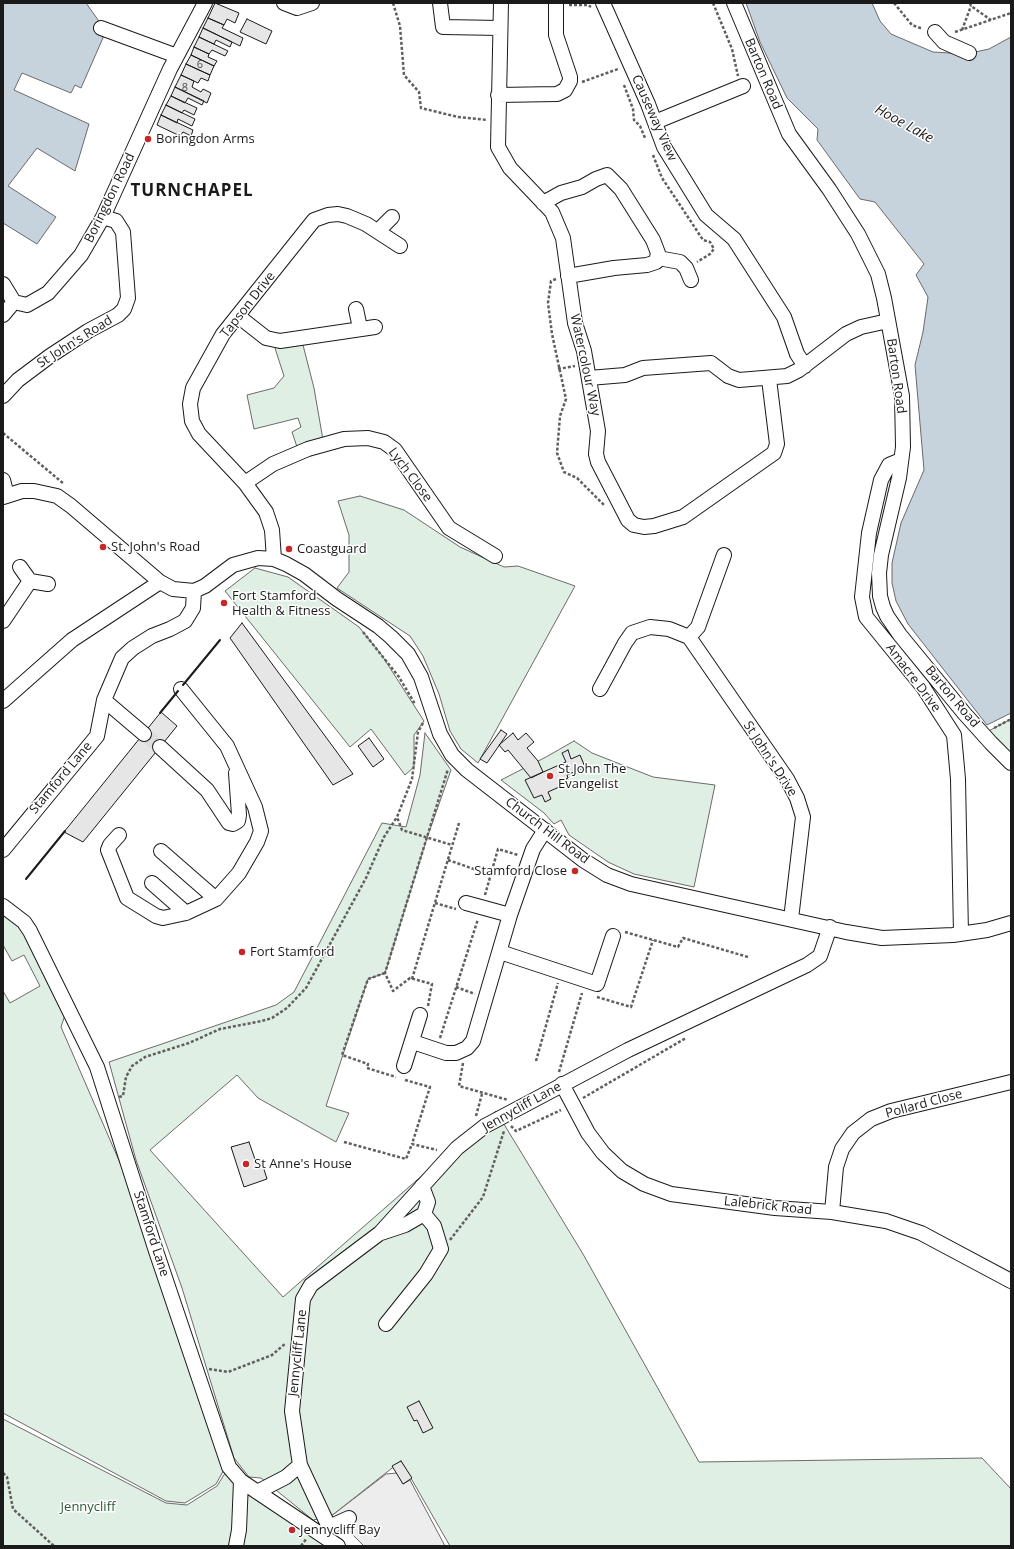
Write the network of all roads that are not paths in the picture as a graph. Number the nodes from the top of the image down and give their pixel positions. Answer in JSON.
{"nodes":[{"id":1,"x":205,"y":3,"type":"edge"},
{"id":2,"x":284,"y":3,"type":"edge"},
{"id":3,"x":312,"y":3,"type":"edge"},
{"id":4,"x":440,"y":3,"type":"edge"},
{"id":5,"x":501,"y":3,"type":"edge"},
{"id":6,"x":556,"y":3,"type":"edge"},
{"id":7,"x":604,"y":3,"type":"edge"},
{"id":8,"x":734,"y":3,"type":"edge"},
{"id":9,"x":101,"y":28,"type":"dead end"},
{"id":10,"x":500,"y":28,"type":"junction"},
{"id":11,"x":935,"y":32,"type":"road end"},
{"id":12,"x":969,"y":53,"type":"dead end"},
{"id":13,"x":177,"y":56,"type":"junction"},
{"id":14,"x":743,"y":86,"type":"road end"},
{"id":15,"x":498,"y":95,"type":"junction"},
{"id":16,"x":655,"y":122,"type":"junction"},
{"id":17,"x":543,"y":203,"type":"junction"},
{"id":18,"x":103,"y":217,"type":"junction"},
{"id":19,"x":392,"y":217,"type":"dead end"},
{"id":20,"x":378,"y":231,"type":"junction"},
{"id":21,"x":400,"y":246,"type":"dead end"},
{"id":22,"x":658,"y":258,"type":"junction"},
{"id":23,"x":568,"y":276,"type":"junction"},
{"id":24,"x":691,"y":280,"type":"dead end"},
{"id":25,"x":3,"y":284,"type":"edge"},
{"id":26,"x":14,"y":302,"type":"junction"},
{"id":27,"x":356,"y":309,"type":"dead end"},
{"id":28,"x":3,"y":315,"type":"edge"},
{"id":29,"x":238,"y":316,"type":"junction"},
{"id":30,"x":888,"y":321,"type":"junction"},
{"id":31,"x":375,"y":327,"type":"dead end"},
{"id":32,"x":360,"y":328,"type":"junction"},
{"id":33,"x":804,"y":366,"type":"junction"},
{"id":34,"x":589,"y":378,"type":"junction"},
{"id":35,"x":769,"y":379,"type":"junction"},
{"id":36,"x":3,"y":396,"type":"edge"},
{"id":37,"x":901,"y":460,"type":"junction"},
{"id":38,"x":3,"y":480,"type":"edge"},
{"id":39,"x":245,"y":483,"type":"junction"},
{"id":40,"x":5,"y":497,"type":"edge"},
{"id":41,"x":495,"y":556,"type":"dead end"},
{"id":42,"x":724,"y":556,"type":"dead end"},
{"id":43,"x":274,"y":559,"type":"junction"},
{"id":44,"x":20,"y":568,"type":"dead end"},
{"id":45,"x":30,"y":581,"type":"junction"},
{"id":46,"x":160,"y":582,"type":"junction"},
{"id":47,"x":48,"y":584,"type":"dead end"},
{"id":48,"x":194,"y":591,"type":"junction"},
{"id":49,"x":3,"y":621,"type":"edge"},
{"id":50,"x":689,"y":638,"type":"junction"},
{"id":51,"x":181,"y":689,"type":"dead end"},
{"id":52,"x":600,"y":690,"type":"dead end"},
{"id":53,"x":104,"y":700,"type":"junction"},
{"id":54,"x":3,"y":701,"type":"edge"},
{"id":55,"x":144,"y":734,"type":"tunnel mouth"},
{"id":56,"x":160,"y":747,"type":"tunnel mouth"},
{"id":57,"x":235,"y":763,"type":"junction"},
{"id":58,"x":1011,"y":763,"type":"edge"},
{"id":59,"x":545,"y":830,"type":"junction"},
{"id":60,"x":119,"y":835,"type":"dead end"},
{"id":61,"x":3,"y":850,"type":"edge"},
{"id":62,"x":161,"y":852,"type":"dead end"},
{"id":63,"x":152,"y":883,"type":"dead end"},
{"id":64,"x":216,"y":899,"type":"junction"},
{"id":65,"x":466,"y":902,"type":"dead end"},
{"id":66,"x":3,"y":906,"type":"edge"},
{"id":67,"x":186,"y":913,"type":"junction"},
{"id":68,"x":510,"y":915,"type":"junction"},
{"id":69,"x":791,"y":919,"type":"junction"},
{"id":70,"x":1011,"y":923,"type":"edge"},
{"id":71,"x":830,"y":928,"type":"junction"},
{"id":72,"x":961,"y":934,"type":"junction"},
{"id":73,"x":613,"y":936,"type":"road end"},
{"id":74,"x":500,"y":952,"type":"junction"},
{"id":75,"x":420,"y":1015,"type":"road end"},
{"id":76,"x":413,"y":1042,"type":"junction"},
{"id":77,"x":404,"y":1066,"type":"dead end"},
{"id":78,"x":1011,"y":1082,"type":"edge"},
{"id":79,"x":558,"y":1087,"type":"junction"},
{"id":80,"x":422,"y":1186,"type":"junction"},
{"id":81,"x":832,"y":1212,"type":"junction"},
{"id":82,"x":424,"y":1214,"type":"junction"},
{"id":83,"x":380,"y":1233,"type":"junction"},
{"id":84,"x":1011,"y":1281,"type":"edge"},
{"id":85,"x":386,"y":1324,"type":"dead end"},
{"id":86,"x":300,"y":1465,"type":"junction"},
{"id":87,"x":241,"y":1481,"type":"junction"},
{"id":88,"x":257,"y":1492,"type":"junction"},
{"id":89,"x":349,"y":1518,"type":"dead end"},
{"id":90,"x":327,"y":1531,"type":"junction"},
{"id":91,"x":236,"y":1546,"type":"edge"},
{"id":92,"x":338,"y":1546,"type":"edge"}],
"edges":[{"from":1,"to":13,"type":"street","name":"Boringdon Road"},
{"from":2,"to":3,"type":"street"},
{"from":4,"to":10,"type":"street"},
{"from":5,"to":10,"type":"street","name":"Watercolour Way"},
{"from":6,"to":15,"type":"street"},
{"from":7,"to":16,"type":"street","name":"Causeway View"},
{"from":8,"to":30,"type":"street","name":"Barton Road"},
{"from":9,"to":13,"type":"street"},
{"from":10,"to":15,"type":"street","name":"Watercolour Way"},
{"from":11,"to":12,"type":"street"},
{"from":13,"to":18,"type":"street","name":"Boringdon Road"},
{"from":14,"to":16,"type":"street"},
{"from":15,"to":17,"type":"street","name":"Watercolour Way"},
{"from":16,"to":33,"type":"street","name":"Causeway View"},
{"from":17,"to":22,"type":"street"},
{"from":17,"to":23,"type":"street","name":"Watercolour Way"},
{"from":18,"to":26,"type":"street","name":"Boringdon Road"},
{"from":18,"to":36,"type":"street","name":"St John's Road"},
{"from":19,"to":20,"type":"street"},
{"from":20,"to":21,"type":"street","name":"Tapson Drive"},
{"from":20,"to":29,"type":"street","name":"Tapson Drive"},
{"from":22,"to":23,"type":"street"},
{"from":22,"to":24,"type":"street"},
{"from":23,"to":34,"type":"street","name":"Watercolour Way"},
{"from":25,"to":26,"type":"street"},
{"from":26,"to":28,"type":"street"},
{"from":27,"to":32,"type":"street"},
{"from":29,"to":32,"type":"street"},
{"from":29,"to":39,"type":"street","name":"Tapson Drive"},
{"from":30,"to":33,"type":"street"},
{"from":30,"to":37,"type":"street","name":"Barton Road"},
{"from":31,"to":32,"type":"street"},
{"from":33,"to":35,"type":"street"},
{"from":34,"to":35,"type":"street"},
{"from":34,"to":35,"type":"street","name":"Watercolour Way"},
{"from":37,"to":58,"type":"street","name":"Barton Road"},
{"from":37,"to":72,"type":"street","name":"Amacre Drive"},
{"from":38,"to":40,"type":"street"},
{"from":39,"to":41,"type":"street","name":"Lych Close"},
{"from":39,"to":43,"type":"street","name":"Tapson Drive"},
{"from":40,"to":46,"type":"street"},
{"from":42,"to":50,"type":"street"},
{"from":43,"to":48,"type":"street","name":"Church Hill Road"},
{"from":43,"to":59,"type":"street","name":"Church Hill Road"},
{"from":44,"to":45,"type":"street"},
{"from":45,"to":47,"type":"street"},
{"from":45,"to":49,"type":"street"},
{"from":46,"to":48,"type":"street"},
{"from":46,"to":54,"type":"street"},
{"from":48,"to":53,"type":"street","name":"Stamford Lane"},
{"from":50,"to":52,"type":"street"},
{"from":50,"to":69,"type":"street","name":"St John's Drive"},
{"from":51,"to":57,"type":"street"},
{"from":53,"to":55,"type":"street"},
{"from":53,"to":61,"type":"street","name":"Stamford Lane"},
{"from":56,"to":57,"type":"street"},
{"from":57,"to":64,"type":"street"},
{"from":59,"to":68,"type":"street"},
{"from":59,"to":69,"type":"street","name":"Church Hill Road"},
{"from":60,"to":67,"type":"street"},
{"from":62,"to":64,"type":"street"},
{"from":63,"to":67,"type":"street"},
{"from":64,"to":67,"type":"street"},
{"from":65,"to":68,"type":"street"},
{"from":66,"to":87,"type":"street","name":"Stamford Lane"},
{"from":68,"to":74,"type":"street"},
{"from":69,"to":71,"type":"street","name":"Church Hill Road"},
{"from":70,"to":72,"type":"street","name":"Church Hill Road"},
{"from":71,"to":72,"type":"street","name":"Church Hill Road"},
{"from":71,"to":79,"type":"street","name":"Jennycliff Lane"},
{"from":73,"to":74,"type":"street"},
{"from":74,"to":76,"type":"street"},
{"from":75,"to":76,"type":"street"},
{"from":76,"to":77,"type":"street"},
{"from":78,"to":81,"type":"street","name":"Pollard Close"},
{"from":79,"to":80,"type":"street","name":"Jennycliff Lane"},
{"from":79,"to":81,"type":"street","name":"Lalebrick Road"},
{"from":80,"to":82,"type":"street"},
{"from":80,"to":83,"type":"street","name":"Jennycliff Lane"},
{"from":81,"to":84,"type":"street","name":"Lalebrick Road"},
{"from":82,"to":83,"type":"street"},
{"from":82,"to":85,"type":"street"},
{"from":83,"to":86,"type":"street","name":"Jennycliff Lane"},
{"from":86,"to":88,"type":"street"},
{"from":86,"to":90,"type":"street","name":"Jennycliff Lane"},
{"from":87,"to":88,"type":"street","name":"Stamford Lane"},
{"from":87,"to":91,"type":"street"},
{"from":88,"to":90,"type":"street","name":"Stamford Lane"},
{"from":89,"to":90,"type":"street"},
{"from":90,"to":92,"type":"street","name":"Stamford Lane"}]}
